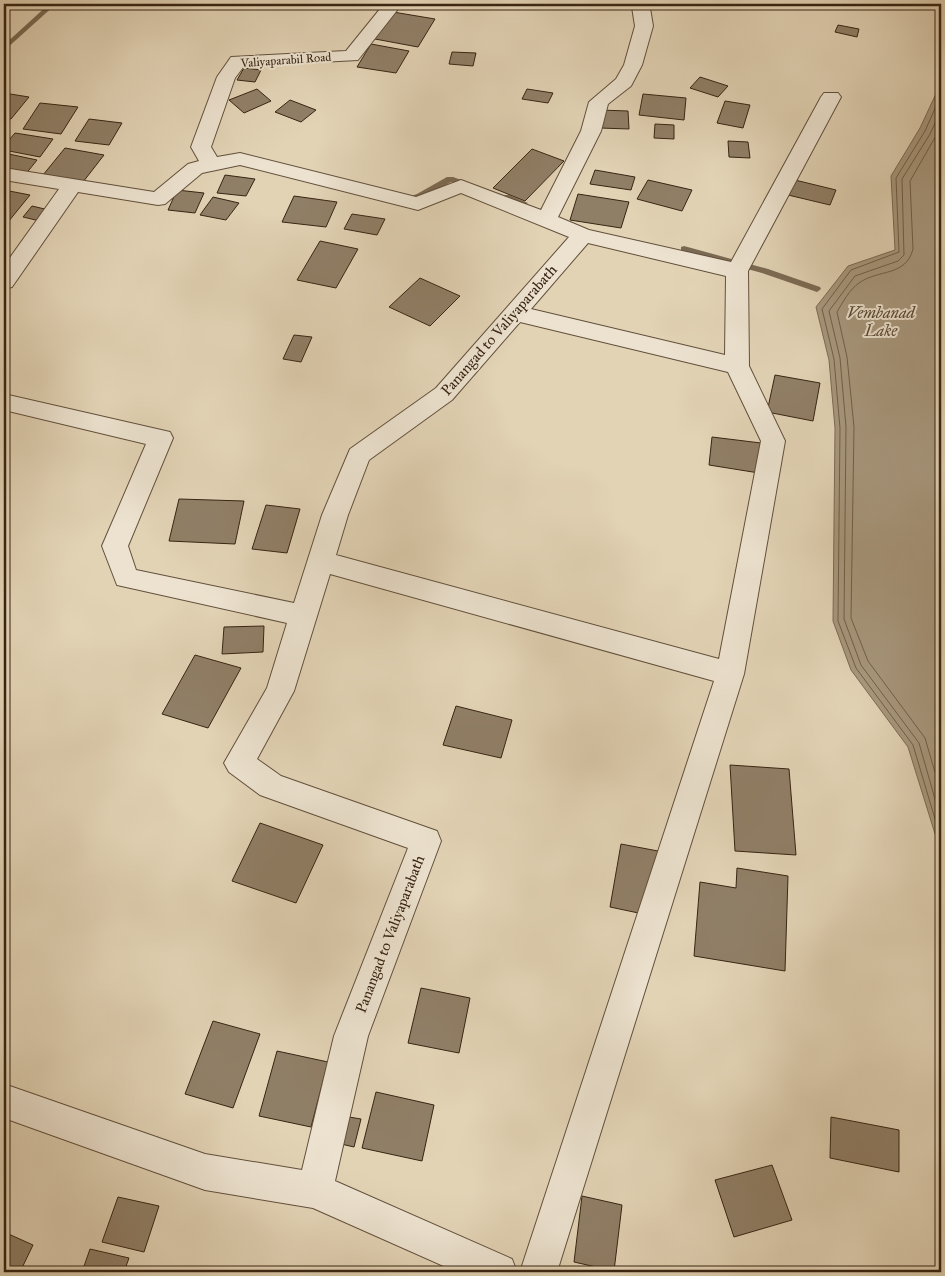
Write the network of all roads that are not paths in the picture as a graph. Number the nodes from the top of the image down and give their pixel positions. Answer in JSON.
{"nodes":[{"id":1,"x":393,"y":4,"type":"edge"},
{"id":2,"x":644,"y":4,"type":"edge"},
{"id":3,"x":831,"y":97,"type":"dead end"},
{"id":4,"x":211,"y":165,"type":"junction"},
{"id":5,"x":4,"y":174,"type":"edge"},
{"id":6,"x":72,"y":186,"type":"junction"},
{"id":7,"x":546,"y":221,"type":"junction"},
{"id":8,"x":583,"y":235,"type":"junction"},
{"id":9,"x":737,"y":271,"type":"junction"},
{"id":10,"x":4,"y":282,"type":"edge"},
{"id":11,"x":515,"y":312,"type":"junction"},
{"id":12,"x":737,"y":366,"type":"junction"},
{"id":13,"x":4,"y":402,"type":"edge"},
{"id":14,"x":321,"y":562,"type":"junction"},
{"id":15,"x":304,"y":616,"type":"junction"},
{"id":16,"x":730,"y":674,"type":"junction"},
{"id":17,"x":4,"y":1101,"type":"edge"},
{"id":18,"x":315,"y":1190,"type":"junction"},
{"id":19,"x":499,"y":1272,"type":"edge"},
{"id":20,"x":539,"y":1272,"type":"edge"}],
"edges":[{"from":1,"to":4,"type":"street","name":"Valiyaparabil Road"},
{"from":2,"to":7,"type":"street"},
{"from":3,"to":9,"type":"street"},
{"from":4,"to":6,"type":"street"},
{"from":4,"to":7,"type":"street"},
{"from":5,"to":6,"type":"street"},
{"from":6,"to":10,"type":"street"},
{"from":7,"to":8,"type":"street"},
{"from":8,"to":9,"type":"street"},
{"from":8,"to":11,"type":"street","name":"Panangad to Valiyaparabath"},
{"from":9,"to":12,"type":"street"},
{"from":11,"to":12,"type":"street"},
{"from":11,"to":14,"type":"street","name":"Panangad to Valiyaparabath"},
{"from":12,"to":16,"type":"street"},
{"from":13,"to":15,"type":"street"},
{"from":14,"to":15,"type":"street","name":"Panangad to Valiyaparabath"},
{"from":14,"to":16,"type":"street"},
{"from":15,"to":18,"type":"street","name":"Panangad to Valiyaparabath"},
{"from":16,"to":20,"type":"street"},
{"from":17,"to":18,"type":"street"},
{"from":18,"to":19,"type":"street"}]}
